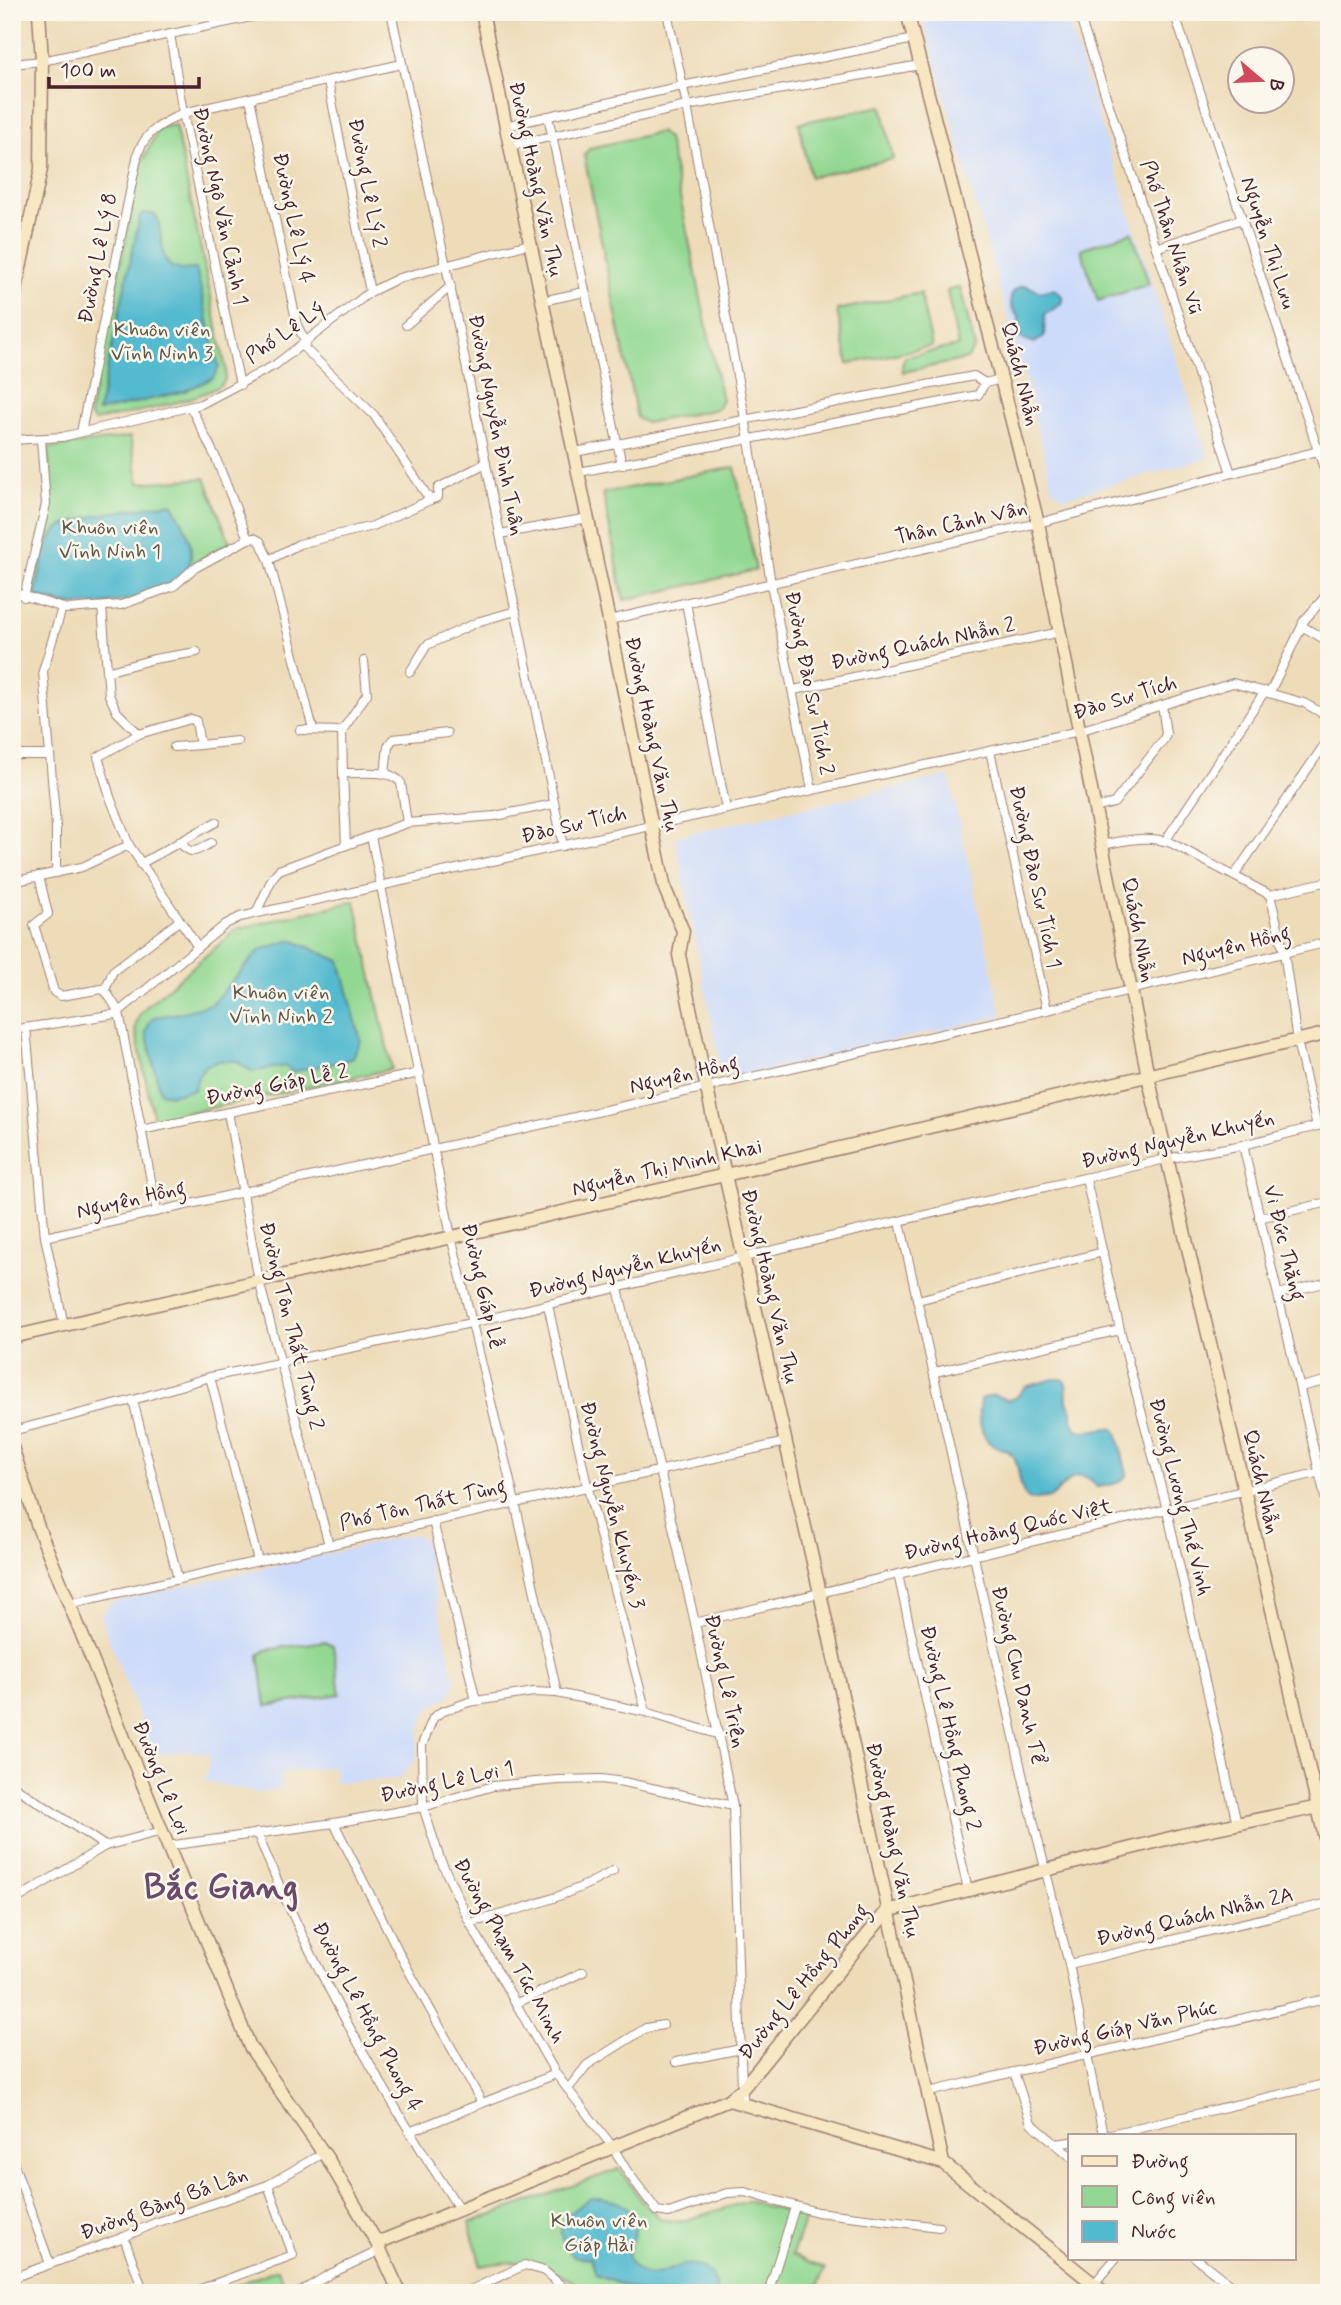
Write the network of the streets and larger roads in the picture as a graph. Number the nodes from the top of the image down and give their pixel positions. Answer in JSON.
{"nodes":[{"id":1,"x":39,"y":12,"type":"edge"},
{"id":2,"x":276,"y":12,"type":"edge"},
{"id":3,"x":391,"y":12,"type":"edge"},
{"id":4,"x":481,"y":12,"type":"edge"},
{"id":5,"x":667,"y":12,"type":"edge"},
{"id":6,"x":907,"y":12,"type":"edge"},
{"id":7,"x":1078,"y":12,"type":"edge"},
{"id":8,"x":1185,"y":12,"type":"edge"},
{"id":9,"x":1175,"y":14,"type":"edge"},
{"id":10,"x":170,"y":34,"type":"junction"},
{"id":11,"x":914,"y":39,"type":"junction"},
{"id":12,"x":42,"y":61,"type":"junction"},
{"id":13,"x":12,"y":64,"type":"edge"},
{"id":14,"x":402,"y":64,"type":"junction"},
{"id":15,"x":920,"y":65,"type":"junction"},
{"id":16,"x":328,"y":81,"type":"junction"},
{"id":17,"x":682,"y":86,"type":"junction"},
{"id":18,"x":250,"y":98,"type":"junction"},
{"id":19,"x":687,"y":106,"type":"junction"},
{"id":20,"x":183,"y":113,"type":"junction"},
{"id":21,"x":548,"y":116,"type":"junction"},
{"id":22,"x":505,"y":126,"type":"junction"},
{"id":23,"x":552,"y":136,"type":"junction"},
{"id":24,"x":509,"y":146,"type":"junction"},
{"id":25,"x":1242,"y":219,"type":"junction"},
{"id":26,"x":530,"y":244,"type":"junction"},
{"id":27,"x":1156,"y":248,"type":"junction"},
{"id":28,"x":446,"y":266,"type":"junction"},
{"id":29,"x":451,"y":286,"type":"junction"},
{"id":30,"x":370,"y":292,"type":"junction"},
{"id":31,"x":584,"y":292,"type":"junction"},
{"id":32,"x":542,"y":301,"type":"junction"},
{"id":33,"x":12,"y":306,"type":"edge"},
{"id":34,"x":406,"y":325,"type":"dead end"},
{"id":35,"x":304,"y":345,"type":"junction"},
{"id":36,"x":1001,"y":379,"type":"junction"},
{"id":37,"x":985,"y":383,"type":"junction"},
{"id":38,"x":240,"y":385,"type":"junction"},
{"id":39,"x":191,"y":408,"type":"junction"},
{"id":40,"x":745,"y":420,"type":"junction"},
{"id":41,"x":81,"y":432,"type":"junction"},
{"id":42,"x":41,"y":439,"type":"junction"},
{"id":43,"x":12,"y":440,"type":"edge"},
{"id":44,"x":748,"y":440,"type":"junction"},
{"id":45,"x":617,"y":443,"type":"junction"},
{"id":46,"x":1318,"y":451,"type":"junction"},
{"id":47,"x":575,"y":452,"type":"junction"},
{"id":48,"x":486,"y":463,"type":"junction"},
{"id":49,"x":622,"y":465,"type":"junction"},
{"id":50,"x":579,"y":472,"type":"junction"},
{"id":51,"x":1231,"y":473,"type":"junction"},
{"id":52,"x":1329,"y":484,"type":"edge"},
{"id":53,"x":430,"y":500,"type":"junction"},
{"id":54,"x":588,"y":518,"type":"junction"},
{"id":55,"x":1038,"y":523,"type":"junction"},
{"id":56,"x":500,"y":534,"type":"junction"},
{"id":57,"x":248,"y":539,"type":"junction"},
{"id":58,"x":269,"y":560,"type":"junction"},
{"id":59,"x":771,"y":584,"type":"junction"},
{"id":60,"x":12,"y":592,"type":"edge"},
{"id":61,"x":1329,"y":592,"type":"edge"},
{"id":62,"x":24,"y":597,"type":"junction"},
{"id":63,"x":686,"y":603,"type":"junction"},
{"id":64,"x":103,"y":607,"type":"junction"},
{"id":65,"x":62,"y":608,"type":"junction"},
{"id":66,"x":516,"y":611,"type":"junction"},
{"id":67,"x":609,"y":620,"type":"junction"},
{"id":68,"x":1302,"y":626,"type":"junction"},
{"id":69,"x":1060,"y":632,"type":"junction"},
{"id":70,"x":1329,"y":642,"type":"edge"},
{"id":71,"x":197,"y":652,"type":"dead end"},
{"id":72,"x":364,"y":661,"type":"dead end"},
{"id":73,"x":410,"y":671,"type":"dead end"},
{"id":74,"x":106,"y":672,"type":"junction"},
{"id":75,"x":794,"y":690,"type":"junction"},
{"id":76,"x":1268,"y":692,"type":"junction"},
{"id":77,"x":1162,"y":705,"type":"junction"},
{"id":78,"x":1329,"y":717,"type":"edge"},
{"id":79,"x":313,"y":729,"type":"junction"},
{"id":80,"x":300,"y":730,"type":"dead end"},
{"id":81,"x":342,"y":731,"type":"junction"},
{"id":82,"x":1079,"y":731,"type":"junction"},
{"id":83,"x":447,"y":733,"type":"dead end"},
{"id":84,"x":139,"y":734,"type":"junction"},
{"id":85,"x":1329,"y":738,"type":"edge"},
{"id":86,"x":237,"y":741,"type":"dead end"},
{"id":87,"x":200,"y":745,"type":"junction"},
{"id":88,"x":174,"y":747,"type":"dead end"},
{"id":89,"x":990,"y":751,"type":"junction"},
{"id":90,"x":12,"y":755,"type":"edge"},
{"id":91,"x":49,"y":755,"type":"junction"},
{"id":92,"x":344,"y":774,"type":"junction"},
{"id":93,"x":385,"y":774,"type":"junction"},
{"id":94,"x":812,"y":790,"type":"junction"},
{"id":95,"x":554,"y":804,"type":"junction"},
{"id":96,"x":726,"y":808,"type":"junction"},
{"id":97,"x":1095,"y":808,"type":"junction"},
{"id":98,"x":216,"y":822,"type":"dead end"},
{"id":99,"x":407,"y":823,"type":"junction"},
{"id":100,"x":651,"y":825,"type":"junction"},
{"id":101,"x":371,"y":836,"type":"junction"},
{"id":102,"x":1165,"y":841,"type":"junction"},
{"id":103,"x":179,"y":842,"type":"junction"},
{"id":104,"x":211,"y":843,"type":"dead end"},
{"id":105,"x":129,"y":845,"type":"junction"},
{"id":106,"x":346,"y":845,"type":"junction"},
{"id":107,"x":1102,"y":845,"type":"junction"},
{"id":108,"x":563,"y":846,"type":"junction"},
{"id":109,"x":140,"y":864,"type":"junction"},
{"id":110,"x":56,"y":873,"type":"junction"},
{"id":111,"x":39,"y":876,"type":"junction"},
{"id":112,"x":1234,"y":876,"type":"junction"},
{"id":113,"x":1329,"y":881,"type":"edge"},
{"id":114,"x":12,"y":882,"type":"edge"},
{"id":115,"x":380,"y":885,"type":"junction"},
{"id":116,"x":1270,"y":895,"type":"junction"},
{"id":117,"x":256,"y":913,"type":"junction"},
{"id":118,"x":179,"y":921,"type":"junction"},
{"id":119,"x":1329,"y":943,"type":"edge"},
{"id":120,"x":198,"y":947,"type":"junction"},
{"id":121,"x":1284,"y":952,"type":"junction"},
{"id":122,"x":105,"y":990,"type":"junction"},
{"id":123,"x":1129,"y":990,"type":"junction"},
{"id":124,"x":1047,"y":1010,"type":"junction"},
{"id":125,"x":119,"y":1013,"type":"junction"},
{"id":126,"x":26,"y":1028,"type":"junction"},
{"id":127,"x":12,"y":1030,"type":"edge"},
{"id":128,"x":1329,"y":1033,"type":"edge"},
{"id":129,"x":1297,"y":1041,"type":"junction"},
{"id":130,"x":420,"y":1073,"type":"junction"},
{"id":131,"x":1148,"y":1076,"type":"junction"},
{"id":132,"x":707,"y":1087,"type":"junction"},
{"id":133,"x":228,"y":1112,"type":"junction"},
{"id":134,"x":1329,"y":1123,"type":"edge"},
{"id":135,"x":1317,"y":1126,"type":"junction"},
{"id":136,"x":141,"y":1130,"type":"junction"},
{"id":137,"x":1242,"y":1145,"type":"junction"},
{"id":138,"x":436,"y":1150,"type":"junction"},
{"id":139,"x":1166,"y":1159,"type":"junction"},
{"id":140,"x":725,"y":1175,"type":"junction"},
{"id":141,"x":1086,"y":1179,"type":"junction"},
{"id":142,"x":242,"y":1194,"type":"junction"},
{"id":143,"x":1329,"y":1202,"type":"edge"},
{"id":144,"x":157,"y":1212,"type":"junction"},
{"id":145,"x":1259,"y":1218,"type":"junction"},
{"id":146,"x":900,"y":1222,"type":"junction"},
{"id":147,"x":451,"y":1236,"type":"junction"},
{"id":148,"x":45,"y":1237,"type":"junction"},
{"id":149,"x":1103,"y":1252,"type":"junction"},
{"id":150,"x":744,"y":1257,"type":"junction"},
{"id":151,"x":259,"y":1281,"type":"junction"},
{"id":152,"x":1329,"y":1282,"type":"edge"},
{"id":153,"x":618,"y":1288,"type":"junction"},
{"id":154,"x":1278,"y":1294,"type":"junction"},
{"id":155,"x":918,"y":1300,"type":"junction"},
{"id":156,"x":548,"y":1305,"type":"junction"},
{"id":157,"x":471,"y":1323,"type":"junction"},
{"id":158,"x":64,"y":1325,"type":"junction"},
{"id":159,"x":1120,"y":1330,"type":"junction"},
{"id":160,"x":12,"y":1337,"type":"edge"},
{"id":161,"x":279,"y":1362,"type":"junction"},
{"id":162,"x":935,"y":1373,"type":"junction"},
{"id":163,"x":211,"y":1377,"type":"junction"},
{"id":164,"x":1329,"y":1380,"type":"edge"},
{"id":165,"x":1300,"y":1387,"type":"junction"},
{"id":166,"x":133,"y":1400,"type":"junction"},
{"id":167,"x":12,"y":1431,"type":"edge"},
{"id":168,"x":786,"y":1442,"type":"junction"},
{"id":169,"x":12,"y":1447,"type":"edge"},
{"id":170,"x":659,"y":1470,"type":"junction"},
{"id":171,"x":1329,"y":1471,"type":"edge"},
{"id":172,"x":1319,"y":1473,"type":"junction"},
{"id":173,"x":587,"y":1485,"type":"junction"},
{"id":174,"x":1243,"y":1492,"type":"junction"},
{"id":175,"x":515,"y":1502,"type":"junction"},
{"id":176,"x":1167,"y":1510,"type":"junction"},
{"id":177,"x":1329,"y":1514,"type":"edge"},
{"id":178,"x":433,"y":1521,"type":"junction"},
{"id":179,"x":329,"y":1545,"type":"junction"},
{"id":180,"x":974,"y":1557,"type":"junction"},
{"id":181,"x":258,"y":1561,"type":"junction"},
{"id":182,"x":898,"y":1574,"type":"junction"},
{"id":183,"x":178,"y":1579,"type":"junction"},
{"id":184,"x":820,"y":1592,"type":"junction"},
{"id":185,"x":68,"y":1604,"type":"junction"},
{"id":186,"x":695,"y":1623,"type":"junction"},
{"id":187,"x":557,"y":1693,"type":"junction"},
{"id":188,"x":476,"y":1701,"type":"junction"},
{"id":189,"x":646,"y":1712,"type":"junction"},
{"id":190,"x":720,"y":1735,"type":"junction"},
{"id":191,"x":12,"y":1785,"type":"edge"},
{"id":192,"x":733,"y":1806,"type":"junction"},
{"id":193,"x":1323,"y":1806,"type":"edge"},
{"id":194,"x":423,"y":1807,"type":"junction"},
{"id":195,"x":334,"y":1823,"type":"junction"},
{"id":196,"x":1237,"y":1824,"type":"junction"},
{"id":197,"x":162,"y":1831,"type":"junction"},
{"id":198,"x":257,"y":1833,"type":"junction"},
{"id":199,"x":105,"y":1846,"type":"junction"},
{"id":200,"x":167,"y":1846,"type":"junction"},
{"id":201,"x":1329,"y":1855,"type":"edge"},
{"id":202,"x":1045,"y":1870,"type":"junction"},
{"id":203,"x":613,"y":1871,"type":"dead end"},
{"id":204,"x":968,"y":1890,"type":"junction"},
{"id":205,"x":12,"y":1902,"type":"edge"},
{"id":206,"x":1329,"y":1903,"type":"edge"},
{"id":207,"x":887,"y":1911,"type":"junction"},
{"id":208,"x":470,"y":1923,"type":"junction"},
{"id":209,"x":1069,"y":1965,"type":"junction"},
{"id":210,"x":583,"y":1972,"type":"dead end"},
{"id":211,"x":1329,"y":1998,"type":"edge"},
{"id":212,"x":517,"y":2003,"type":"junction"},
{"id":213,"x":663,"y":2025,"type":"dead end"},
{"id":214,"x":741,"y":2049,"type":"junction"},
{"id":215,"x":1086,"y":2055,"type":"junction"},
{"id":216,"x":676,"y":2062,"type":"dead end"},
{"id":217,"x":1014,"y":2072,"type":"junction"},
{"id":218,"x":556,"y":2074,"type":"junction"},
{"id":219,"x":1329,"y":2083,"type":"edge"},
{"id":220,"x":568,"y":2089,"type":"junction"},
{"id":221,"x":742,"y":2089,"type":"junction"},
{"id":222,"x":929,"y":2092,"type":"junction"},
{"id":223,"x":729,"y":2100,"type":"junction"},
{"id":224,"x":482,"y":2103,"type":"junction"},
{"id":225,"x":744,"y":2104,"type":"junction"},
{"id":226,"x":409,"y":2132,"type":"junction"},
{"id":227,"x":1105,"y":2134,"type":"edge"},
{"id":228,"x":1109,"y":2134,"type":"edge"},
{"id":229,"x":1068,"y":2142,"type":"edge"},
{"id":230,"x":1055,"y":2144,"type":"junction"},
{"id":231,"x":612,"y":2146,"type":"junction"},
{"id":232,"x":323,"y":2153,"type":"junction"},
{"id":233,"x":1068,"y":2154,"type":"edge"},
{"id":234,"x":12,"y":2159,"type":"edge"},
{"id":235,"x":943,"y":2164,"type":"junction"},
{"id":236,"x":268,"y":2185,"type":"junction"},
{"id":237,"x":795,"y":2207,"type":"junction"},
{"id":238,"x":460,"y":2210,"type":"junction"},
{"id":239,"x":939,"y":2227,"type":"dead end"},
{"id":240,"x":124,"y":2238,"type":"junction"},
{"id":241,"x":379,"y":2246,"type":"junction"},
{"id":242,"x":1114,"y":2260,"type":"edge"},
{"id":243,"x":1199,"y":2260,"type":"edge"},
{"id":244,"x":50,"y":2264,"type":"junction"},
{"id":245,"x":12,"y":2278,"type":"edge"},
{"id":246,"x":1090,"y":2288,"type":"edge"},
{"id":247,"x":144,"y":2293,"type":"edge"},
{"id":248,"x":190,"y":2293,"type":"edge"},
{"id":249,"x":299,"y":2293,"type":"edge"},
{"id":250,"x":400,"y":2293,"type":"edge"},
{"id":251,"x":464,"y":2293,"type":"edge"},
{"id":252,"x":570,"y":2293,"type":"edge"},
{"id":253,"x":768,"y":2293,"type":"edge"},
{"id":254,"x":1105,"y":2293,"type":"edge"},
{"id":255,"x":1241,"y":2293,"type":"edge"}],
"edges":[{"from":1,"to":12,"type":"street"},
{"from":2,"to":10,"type":"street"},
{"from":3,"to":14,"type":"street","name":"Đường Nguyễn Đình Tuân"},
{"from":4,"to":22,"type":"street","name":"Đường Hoàng Văn Thụ"},
{"from":5,"to":17,"type":"street","name":"Đường Đào Sư Tích 2"},
{"from":6,"to":11,"type":"street","name":"Quách Nhẫn"},
{"from":7,"to":27,"type":"street","name":"Phố Thân Nhân Vũ"},
{"from":8,"to":9,"type":"street"},
{"from":9,"to":25,"type":"street","name":"Nguyễn Thị Lưu"},
{"from":10,"to":12,"type":"street"},
{"from":10,"to":20,"type":"street","name":"Đường Ngô Văn Cảnh 1"},
{"from":11,"to":15,"type":"street","name":"Quách Nhẫn"},
{"from":11,"to":17,"type":"street"},
{"from":12,"to":13,"type":"street"},
{"from":12,"to":33,"type":"street"},
{"from":14,"to":16,"type":"street","name":"Đường Lê Lý 8"},
{"from":14,"to":28,"type":"street","name":"Đường Nguyễn Đình Tuân"},
{"from":15,"to":19,"type":"street"},
{"from":15,"to":36,"type":"street","name":"Quách Nhẫn"},
{"from":16,"to":18,"type":"street","name":"Đường Lê Lý 8"},
{"from":16,"to":30,"type":"street","name":"Đường Lê Lý 2"},
{"from":17,"to":19,"type":"street","name":"Đường Đào Sư Tích 2"},
{"from":17,"to":21,"type":"street"},
{"from":18,"to":20,"type":"street","name":"Đường Lê Lý 8"},
{"from":18,"to":35,"type":"street","name":"Đường Lê Lý 4"},
{"from":19,"to":23,"type":"street"},
{"from":19,"to":40,"type":"street","name":"Đường Đào Sư Tích 2"},
{"from":20,"to":38,"type":"street","name":"Đường Ngô Văn Cảnh 1"},
{"from":20,"to":41,"type":"street","name":"Đường Lê Lý 8"},
{"from":21,"to":22,"type":"street"},
{"from":21,"to":23,"type":"street"},
{"from":22,"to":24,"type":"street","name":"Đường Hoàng Văn Thụ"},
{"from":23,"to":24,"type":"street"},
{"from":23,"to":31,"type":"street"},
{"from":24,"to":26,"type":"street","name":"Đường Hoàng Văn Thụ"},
{"from":25,"to":27,"type":"street"},
{"from":25,"to":46,"type":"street","name":"Nguyễn Thị Lưu"},
{"from":26,"to":28,"type":"street","name":"Phố Lê Lý"},
{"from":26,"to":32,"type":"street","name":"Đường Hoàng Văn Thụ"},
{"from":27,"to":51,"type":"street","name":"Phố Thân Nhân Vũ"},
{"from":28,"to":29,"type":"street","name":"Đường Nguyễn Đình Tuân"},
{"from":28,"to":30,"type":"street","name":"Phố Lê Lý"},
{"from":29,"to":34,"type":"street"},
{"from":29,"to":48,"type":"street","name":"Đường Nguyễn Đình Tuân"},
{"from":30,"to":35,"type":"street","name":"Phố Lê Lý"},
{"from":31,"to":32,"type":"street"},
{"from":31,"to":45,"type":"street"},
{"from":32,"to":47,"type":"street","name":"Đường Hoàng Văn Thụ"},
{"from":35,"to":38,"type":"street","name":"Phố Lê Lý"},
{"from":35,"to":53,"type":"street"},
{"from":36,"to":37,"type":"street"},
{"from":36,"to":55,"type":"street","name":"Quách Nhẫn"},
{"from":37,"to":40,"type":"street"},
{"from":37,"to":44,"type":"street"},
{"from":38,"to":39,"type":"street","name":"Phố Lê Lý"},
{"from":39,"to":41,"type":"street","name":"Phố Lê Lý"},
{"from":39,"to":57,"type":"street"},
{"from":40,"to":44,"type":"street","name":"Đường Đào Sư Tích 2"},
{"from":40,"to":45,"type":"street"},
{"from":41,"to":42,"type":"street","name":"Phố Lê Lý"},
{"from":42,"to":43,"type":"street","name":"Phố Lê Lý"},
{"from":42,"to":62,"type":"street"},
{"from":44,"to":49,"type":"street"},
{"from":44,"to":59,"type":"street","name":"Đường Đào Sư Tích 2"},
{"from":45,"to":47,"type":"street"},
{"from":45,"to":49,"type":"street"},
{"from":46,"to":51,"type":"street","name":"Thân Cảnh Vân"},
{"from":46,"to":52,"type":"street","name":"Nguyễn Thị Lưu"},
{"from":47,"to":50,"type":"street","name":"Đường Hoàng Văn Thụ"},
{"from":48,"to":53,"type":"street"},
{"from":48,"to":56,"type":"street","name":"Đường Nguyễn Đình Tuân"},
{"from":49,"to":50,"type":"street"},
{"from":50,"to":54,"type":"street","name":"Đường Hoàng Văn Thụ"},
{"from":51,"to":55,"type":"street","name":"Thân Cảnh Vân"},
{"from":53,"to":58,"type":"street"},
{"from":54,"to":56,"type":"street"},
{"from":54,"to":67,"type":"street","name":"Đường Hoàng Văn Thụ"},
{"from":55,"to":59,"type":"street","name":"Thân Cảnh Vân"},
{"from":55,"to":69,"type":"street","name":"Quách Nhẫn"},
{"from":56,"to":66,"type":"street","name":"Đường Nguyễn Đình Tuân"},
{"from":57,"to":58,"type":"street"},
{"from":57,"to":64,"type":"street"},
{"from":58,"to":79,"type":"street"},
{"from":59,"to":63,"type":"street","name":"Thân Cảnh Vân"},
{"from":59,"to":75,"type":"street","name":"Đường Đào Sư Tích 2"},
{"from":60,"to":62,"type":"street"},
{"from":61,"to":68,"type":"street"},
{"from":62,"to":65,"type":"street"},
{"from":63,"to":67,"type":"street","name":"Thân Cảnh Vân"},
{"from":63,"to":96,"type":"street"},
{"from":64,"to":65,"type":"street"},
{"from":64,"to":74,"type":"street"},
{"from":65,"to":91,"type":"street"},
{"from":66,"to":73,"type":"street"},
{"from":66,"to":95,"type":"street","name":"Đường Nguyễn Đình Tuân"},
{"from":67,"to":100,"type":"street","name":"Đường Hoàng Văn Thụ"},
{"from":68,"to":70,"type":"street"},
{"from":68,"to":76,"type":"street"},
{"from":69,"to":75,"type":"street","name":"Đường Quách Nhẫn 2"},
{"from":69,"to":82,"type":"street","name":"Quách Nhẫn"},
{"from":71,"to":74,"type":"street"},
{"from":72,"to":81,"type":"street"},
{"from":74,"to":84,"type":"street"},
{"from":75,"to":94,"type":"street","name":"Đường Đào Sư Tích 2"},
{"from":76,"to":77,"type":"street","name":"Đào Sư Tích"},
{"from":76,"to":78,"type":"street","name":"Đào Sư Tích"},
{"from":76,"to":102,"type":"street"},
{"from":77,"to":82,"type":"street","name":"Đào Sư Tích"},
{"from":77,"to":97,"type":"street"},
{"from":79,"to":80,"type":"street"},
{"from":79,"to":81,"type":"street"},
{"from":81,"to":92,"type":"street"},
{"from":82,"to":89,"type":"street","name":"Đào Sư Tích"},
{"from":82,"to":97,"type":"street","name":"Quách Nhẫn"},
{"from":83,"to":93,"type":"street"},
{"from":84,"to":87,"type":"street"},
{"from":84,"to":105,"type":"street"},
{"from":85,"to":112,"type":"street"},
{"from":86,"to":87,"type":"street"},
{"from":87,"to":88,"type":"street"},
{"from":89,"to":94,"type":"street","name":"Đào Sư Tích"},
{"from":89,"to":124,"type":"street","name":"Đường Đào Sư Tích 1"},
{"from":90,"to":91,"type":"street"},
{"from":91,"to":110,"type":"street"},
{"from":92,"to":93,"type":"street"},
{"from":92,"to":106,"type":"street"},
{"from":93,"to":99,"type":"street"},
{"from":94,"to":96,"type":"street","name":"Đào Sư Tích"},
{"from":95,"to":99,"type":"street"},
{"from":95,"to":108,"type":"street","name":"Đường Nguyễn Đình Tuân"},
{"from":96,"to":100,"type":"street","name":"Đào Sư Tích"},
{"from":97,"to":107,"type":"street","name":"Quách Nhẫn"},
{"from":98,"to":103,"type":"street"},
{"from":99,"to":101,"type":"street"},
{"from":100,"to":108,"type":"street","name":"Đào Sư Tích"},
{"from":100,"to":132,"type":"street","name":"Đường Hoàng Văn Thụ"},
{"from":101,"to":106,"type":"street"},
{"from":101,"to":115,"type":"street","name":"Đường Giáp Lễ"},
{"from":102,"to":107,"type":"street"},
{"from":102,"to":112,"type":"street"},
{"from":103,"to":104,"type":"street"},
{"from":103,"to":109,"type":"street"},
{"from":105,"to":109,"type":"street"},
{"from":105,"to":110,"type":"street"},
{"from":106,"to":117,"type":"street"},
{"from":107,"to":123,"type":"street","name":"Quách Nhẫn"},
{"from":108,"to":115,"type":"street","name":"Đào Sư Tích"},
{"from":109,"to":118,"type":"street"},
{"from":110,"to":111,"type":"street"},
{"from":111,"to":114,"type":"street"},
{"from":111,"to":122,"type":"street"},
{"from":112,"to":116,"type":"street"},
{"from":113,"to":116,"type":"street"},
{"from":115,"to":117,"type":"street","name":"Đào Sư Tích"},
{"from":115,"to":130,"type":"street","name":"Đường Giáp Lễ"},
{"from":116,"to":121,"type":"street"},
{"from":117,"to":120,"type":"street","name":"Đào Sư Tích"},
{"from":118,"to":120,"type":"street"},
{"from":118,"to":122,"type":"street"},
{"from":119,"to":121,"type":"street","name":"Nguyên Hồng"},
{"from":120,"to":125,"type":"street","name":"Đào Sư Tích"},
{"from":121,"to":123,"type":"street","name":"Nguyên Hồng"},
{"from":121,"to":129,"type":"street"},
{"from":122,"to":125,"type":"street"},
{"from":123,"to":124,"type":"street","name":"Nguyên Hồng"},
{"from":123,"to":131,"type":"street","name":"Quách Nhẫn"},
{"from":124,"to":132,"type":"street","name":"Nguyên Hồng"},
{"from":125,"to":126,"type":"street","name":"Đào Sư Tích"},
{"from":125,"to":136,"type":"street"},
{"from":126,"to":127,"type":"street","name":"Đào Sư Tích"},
{"from":126,"to":148,"type":"street"},
{"from":128,"to":129,"type":"street","name":"Nguyễn Thị Minh Khai"},
{"from":129,"to":131,"type":"street","name":"Nguyễn Thị Minh Khai"},
{"from":129,"to":135,"type":"street"},
{"from":130,"to":133,"type":"street","name":"Đường Giáp Lễ 2"},
{"from":130,"to":138,"type":"street","name":"Đường Giáp Lễ"},
{"from":131,"to":139,"type":"street","name":"Quách Nhẫn"},
{"from":131,"to":140,"type":"street","name":"Nguyễn Thị Minh Khai"},
{"from":132,"to":138,"type":"street","name":"Nguyên Hồng"},
{"from":132,"to":140,"type":"street","name":"Đường Hoàng Văn Thụ"},
{"from":133,"to":136,"type":"street","name":"Đường Giáp Lễ 2"},
{"from":133,"to":142,"type":"street","name":"Đường Tôn Thất Tùng 2"},
{"from":134,"to":135,"type":"street","name":"Đường Nguyễn Khuyến"},
{"from":135,"to":137,"type":"street","name":"Đường Nguyễn Khuyến"},
{"from":136,"to":144,"type":"street"},
{"from":137,"to":139,"type":"street","name":"Đường Nguyễn Khuyến"},
{"from":137,"to":145,"type":"street","name":"Vi Đức Thăng"},
{"from":138,"to":142,"type":"street","name":"Nguyên Hồng"},
{"from":138,"to":147,"type":"street","name":"Đường Giáp Lễ"},
{"from":139,"to":141,"type":"street","name":"Đường Nguyễn Khuyến"},
{"from":139,"to":174,"type":"street","name":"Quách Nhẫn"},
{"from":140,"to":147,"type":"street","name":"Nguyễn Thị Minh Khai"},
{"from":140,"to":150,"type":"street","name":"Đường Hoàng Văn Thụ"},
{"from":141,"to":146,"type":"street","name":"Đường Nguyễn Khuyến"},
{"from":141,"to":149,"type":"street","name":"Đường Lương Thế Vinh"},
{"from":142,"to":144,"type":"street","name":"Nguyên Hồng"},
{"from":142,"to":151,"type":"street","name":"Đường Tôn Thất Tùng 2"},
{"from":143,"to":145,"type":"street"},
{"from":144,"to":148,"type":"street","name":"Nguyên Hồng"},
{"from":145,"to":154,"type":"street","name":"Vi Đức Thăng"},
{"from":146,"to":150,"type":"street","name":"Đường Nguyễn Khuyến"},
{"from":146,"to":155,"type":"street","name":"Đường Chu Danh Tể"},
{"from":147,"to":151,"type":"street","name":"Nguyễn Thị Minh Khai"},
{"from":147,"to":157,"type":"street","name":"Đường Giáp Lễ"},
{"from":148,"to":158,"type":"street"},
{"from":149,"to":155,"type":"street"},
{"from":149,"to":159,"type":"street","name":"Đường Lương Thế Vinh"},
{"from":150,"to":153,"type":"street","name":"Đường Nguyễn Khuyến"},
{"from":150,"to":168,"type":"street","name":"Đường Hoàng Văn Thụ"},
{"from":151,"to":158,"type":"street","name":"Nguyễn Thị Minh Khai"},
{"from":151,"to":161,"type":"street","name":"Đường Tôn Thất Tùng 2"},
{"from":152,"to":154,"type":"street"},
{"from":153,"to":156,"type":"street","name":"Đường Nguyễn Khuyến"},
{"from":153,"to":170,"type":"street","name":"Đường Lê Triện"},
{"from":154,"to":165,"type":"street","name":"Vi Đức Thăng"},
{"from":155,"to":162,"type":"street","name":"Đường Chu Danh Tể"},
{"from":156,"to":157,"type":"street","name":"Đường Nguyễn Khuyến"},
{"from":156,"to":173,"type":"street","name":"Đường Nguyễn Khuyến 3"},
{"from":157,"to":161,"type":"street","name":"Đường Nguyễn Khuyến"},
{"from":157,"to":175,"type":"street","name":"Đường Giáp Lễ"},
{"from":158,"to":160,"type":"street","name":"Nguyễn Thị Minh Khai"},
{"from":159,"to":162,"type":"street"},
{"from":159,"to":176,"type":"street","name":"Đường Lương Thế Vinh"},
{"from":161,"to":163,"type":"street","name":"Đường Nguyễn Khuyến"},
{"from":161,"to":179,"type":"street","name":"Đường Tôn Thất Tùng 2"},
{"from":162,"to":180,"type":"street","name":"Đường Chu Danh Tể"},
{"from":163,"to":166,"type":"street","name":"Đường Nguyễn Khuyến"},
{"from":163,"to":181,"type":"street"},
{"from":164,"to":165,"type":"street"},
{"from":165,"to":172,"type":"street","name":"Vi Đức Thăng"},
{"from":166,"to":167,"type":"street","name":"Đường Nguyễn Khuyến"},
{"from":166,"to":183,"type":"street"},
{"from":168,"to":170,"type":"street","name":"Phố Tôn Thất Tùng"},
{"from":168,"to":184,"type":"street","name":"Đường Hoàng Văn Thụ"},
{"from":169,"to":185,"type":"street","name":"Đường Lê Lợi"},
{"from":170,"to":173,"type":"street","name":"Phố Tôn Thất Tùng"},
{"from":170,"to":186,"type":"street","name":"Đường Lê Triện"},
{"from":171,"to":172,"type":"street","name":"Đường Hoàng Quốc Việt"},
{"from":172,"to":174,"type":"street","name":"Đường Hoàng Quốc Việt"},
{"from":172,"to":177,"type":"street","name":"Vi Đức Thăng"},
{"from":173,"to":175,"type":"street","name":"Phố Tôn Thất Tùng"},
{"from":173,"to":189,"type":"street","name":"Đường Nguyễn Khuyến 3"},
{"from":174,"to":176,"type":"street","name":"Đường Hoàng Quốc Việt"},
{"from":174,"to":193,"type":"street","name":"Quách Nhẫn"},
{"from":175,"to":178,"type":"street","name":"Phố Tôn Thất Tùng"},
{"from":175,"to":187,"type":"street","name":"Đường Giáp Lễ"},
{"from":176,"to":180,"type":"street","name":"Đường Hoàng Quốc Việt"},
{"from":176,"to":196,"type":"street","name":"Đường Lương Thế Vinh"},
{"from":178,"to":179,"type":"street","name":"Phố Tôn Thất Tùng"},
{"from":178,"to":188,"type":"street"},
{"from":179,"to":181,"type":"street","name":"Phố Tôn Thất Tùng"},
{"from":180,"to":182,"type":"street","name":"Đường Hoàng Quốc Việt"},
{"from":180,"to":202,"type":"street","name":"Đường Chu Danh Tể"},
{"from":181,"to":183,"type":"street","name":"Phố Tôn Thất Tùng"},
{"from":182,"to":184,"type":"street","name":"Đường Hoàng Quốc Việt"},
{"from":182,"to":204,"type":"street","name":"Đường Lê Hồng Phong 2"},
{"from":183,"to":185,"type":"street","name":"Phố Tôn Thất Tùng"},
{"from":184,"to":186,"type":"street","name":"Đường Hoàng Quốc Việt"},
{"from":184,"to":207,"type":"street","name":"Đường Hoàng Văn Thụ"},
{"from":185,"to":197,"type":"street","name":"Đường Lê Lợi"},
{"from":186,"to":190,"type":"street","name":"Đường Lê Triện"},
{"from":187,"to":188,"type":"street","name":"Đường Phạm Túc Minh"},
{"from":187,"to":189,"type":"street","name":"Đường Phạm Túc Minh"},
{"from":188,"to":194,"type":"street","name":"Đường Phạm Túc Minh"},
{"from":189,"to":190,"type":"street","name":"Đường Phạm Túc Minh"},
{"from":190,"to":192,"type":"street","name":"Đường Lê Triện"},
{"from":191,"to":199,"type":"street"},
{"from":192,"to":194,"type":"street","name":"Đường Lê Lợi 1"},
{"from":192,"to":214,"type":"street","name":"Đường Lê Triện"},
{"from":193,"to":196,"type":"street","name":"Đường Lê Hồng Phong"},
{"from":193,"to":201,"type":"street","name":"Quách Nhẫn"},
{"from":194,"to":195,"type":"street","name":"Đường Lê Lợi 1"},
{"from":194,"to":208,"type":"street","name":"Đường Phạm Túc Minh"},
{"from":195,"to":198,"type":"street","name":"Đường Lê Lợi 1"},
{"from":195,"to":224,"type":"street"},
{"from":196,"to":202,"type":"street","name":"Đường Lê Hồng Phong"},
{"from":197,"to":199,"type":"street"},
{"from":197,"to":200,"type":"street","name":"Đường Lê Lợi"},
{"from":198,"to":200,"type":"street","name":"Đường Lê Lợi 1"},
{"from":198,"to":226,"type":"street","name":"Đường Lê Hồng Phong 4"},
{"from":199,"to":205,"type":"street"},
{"from":200,"to":232,"type":"street","name":"Đường Lê Lợi"},
{"from":202,"to":204,"type":"street","name":"Đường Lê Hồng Phong"},
{"from":202,"to":209,"type":"street","name":"Đường Chu Danh Tể"},
{"from":203,"to":208,"type":"street"},
{"from":204,"to":207,"type":"street","name":"Đường Lê Hồng Phong"},
{"from":206,"to":209,"type":"street","name":"Đường Quách Nhẫn 2A"},
{"from":207,"to":221,"type":"street","name":"Đường Lê Hồng Phong"},
{"from":207,"to":222,"type":"street","name":"Đường Hoàng Văn Thụ"},
{"from":208,"to":212,"type":"street","name":"Đường Phạm Túc Minh"},
{"from":209,"to":215,"type":"street","name":"Đường Chu Danh Tể"},
{"from":210,"to":212,"type":"street"},
{"from":211,"to":215,"type":"street","name":"Đường Giáp Văn Phúc"},
{"from":212,"to":218,"type":"street","name":"Đường Phạm Túc Minh"},
{"from":213,"to":220,"type":"street"},
{"from":214,"to":216,"type":"street"},
{"from":214,"to":221,"type":"street","name":"Đường Lê Triện"},
{"from":215,"to":217,"type":"street","name":"Đường Giáp Văn Phúc"},
{"from":215,"to":227,"type":"street","name":"Đường Chu Danh Tể"},
{"from":217,"to":222,"type":"street","name":"Đường Giáp Văn Phúc"},
{"from":217,"to":230,"type":"street"},
{"from":218,"to":220,"type":"street","name":"Đường Phạm Túc Minh"},
{"from":218,"to":224,"type":"street"},
{"from":219,"to":228,"type":"street"},
{"from":220,"to":231,"type":"street","name":"Đường Phạm Túc Minh"},
{"from":221,"to":223,"type":"street","name":"Đường Lê Hồng Phong"},
{"from":221,"to":225,"type":"street","name":"Đường Lê Triện"},
{"from":222,"to":235,"type":"street","name":"Đường Hoàng Văn Thụ"},
{"from":223,"to":225,"type":"street"},
{"from":223,"to":231,"type":"street","name":"Đường Lê Hồng Phong"},
{"from":224,"to":226,"type":"street"},
{"from":225,"to":235,"type":"street"},
{"from":226,"to":238,"type":"street","name":"Đường Lê Hồng Phong 4"},
{"from":229,"to":230,"type":"street"},
{"from":230,"to":233,"type":"street"},
{"from":231,"to":237,"type":"street","name":"Đường Phạm Túc Minh"},
{"from":231,"to":238,"type":"street","name":"Đường Lê Hồng Phong"},
{"from":232,"to":236,"type":"street","name":"Đường Bàng Bá Lân"},
{"from":232,"to":241,"type":"street","name":"Đường Lê Lợi"},
{"from":234,"to":244,"type":"street"},
{"from":235,"to":246,"type":"street"},
{"from":236,"to":240,"type":"street","name":"Đường Bàng Bá Lân"},
{"from":236,"to":248,"type":"street"},
{"from":237,"to":239,"type":"street"},
{"from":237,"to":253,"type":"street"},
{"from":238,"to":241,"type":"street","name":"Đường Lê Hồng Phong"},
{"from":240,"to":244,"type":"street","name":"Đường Bàng Bá Lân"},
{"from":240,"to":247,"type":"street"},
{"from":241,"to":249,"type":"street","name":"Đường Lê Hồng Phong"},
{"from":241,"to":250,"type":"street","name":"Đường Lê Lợi"},
{"from":242,"to":246,"type":"street"},
{"from":243,"to":255,"type":"street"},
{"from":244,"to":245,"type":"street","name":"Đường Bàng Bá Lân"},
{"from":246,"to":254,"type":"street"},
{"from":251,"to":252,"type":"street"}]}
